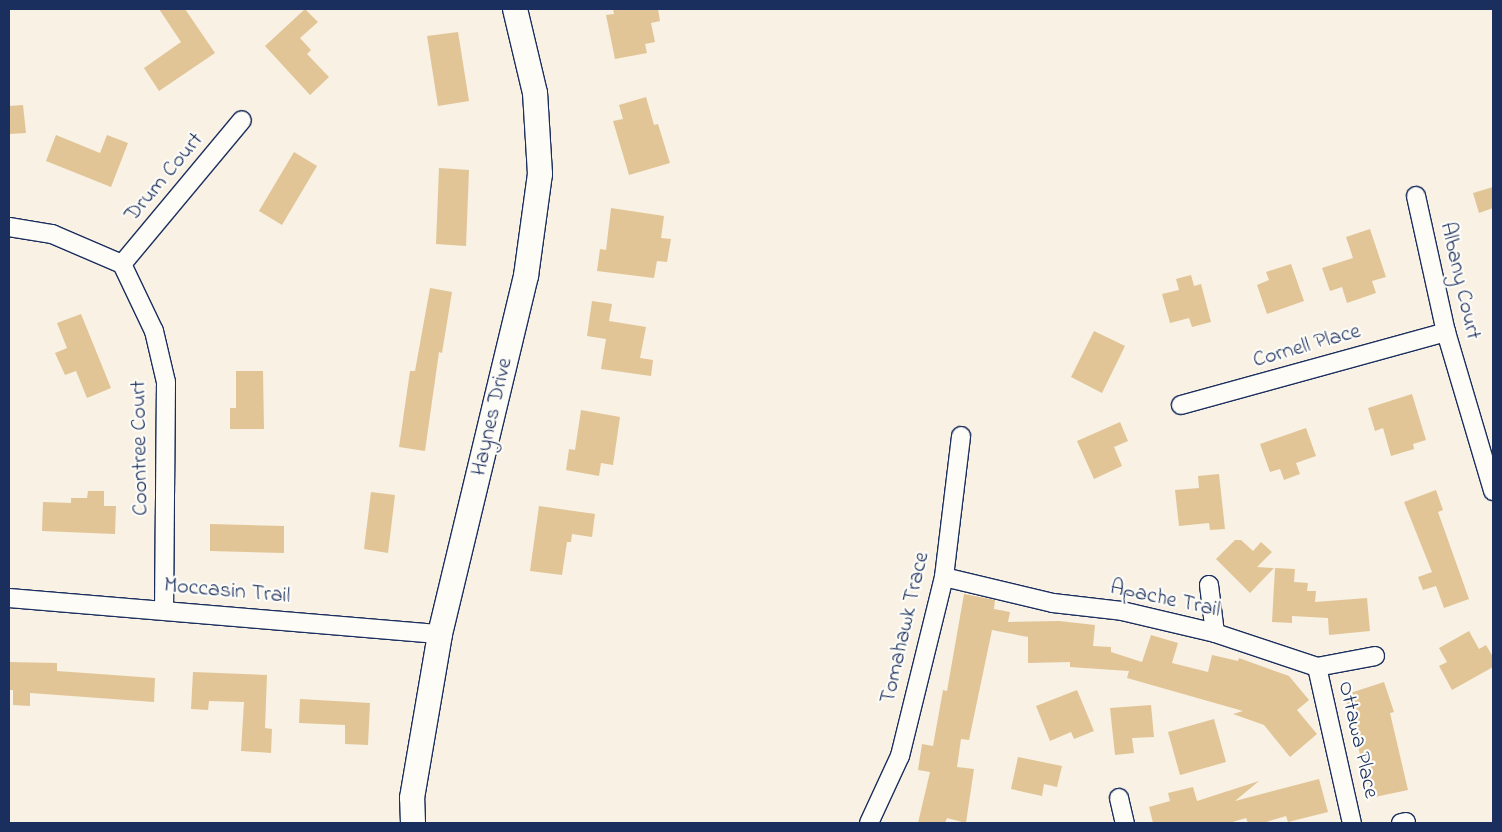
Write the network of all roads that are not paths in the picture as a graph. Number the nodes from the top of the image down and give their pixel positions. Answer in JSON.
{"nodes":[{"id":1,"x":515,"y":9,"type":"edge"},
{"id":2,"x":242,"y":120,"type":"dead end"},
{"id":3,"x":1416,"y":196,"type":"dead end"},
{"id":4,"x":9,"y":227,"type":"edge"},
{"id":5,"x":122,"y":264,"type":"junction"},
{"id":6,"x":1446,"y":332,"type":"junction"},
{"id":7,"x":1181,"y":405,"type":"dead end"},
{"id":8,"x":961,"y":436,"type":"dead end"},
{"id":9,"x":1493,"y":490,"type":"edge"},
{"id":10,"x":944,"y":578,"type":"junction"},
{"id":11,"x":1209,"y":585,"type":"dead end"},
{"id":12,"x":9,"y":598,"type":"edge"},
{"id":13,"x":164,"y":609,"type":"junction"},
{"id":14,"x":1215,"y":633,"type":"junction"},
{"id":15,"x":440,"y":634,"type":"junction"},
{"id":16,"x":1375,"y":656,"type":"dead end"},
{"id":17,"x":1318,"y":667,"type":"junction"},
{"id":18,"x":1119,"y":798,"type":"dead end"},
{"id":19,"x":413,"y":823,"type":"edge"},
{"id":20,"x":869,"y":823,"type":"edge"},
{"id":21,"x":1125,"y":823,"type":"edge"},
{"id":22,"x":1352,"y":823,"type":"edge"}],
"edges":[{"from":1,"to":15,"type":"street","name":"Haynes Drive"},
{"from":2,"to":5,"type":"street","name":"Drum Court"},
{"from":3,"to":6,"type":"street","name":"Albany Court"},
{"from":4,"to":5,"type":"street"},
{"from":5,"to":13,"type":"street","name":"Coontree Court"},
{"from":6,"to":7,"type":"street","name":"Cornell Place"},
{"from":6,"to":9,"type":"street","name":"Albany Court"},
{"from":8,"to":10,"type":"street","name":"Tomahawk Trace"},
{"from":10,"to":14,"type":"street","name":"Apache Trail"},
{"from":10,"to":20,"type":"street","name":"Tomahawk Trace"},
{"from":11,"to":14,"type":"street"},
{"from":12,"to":13,"type":"street","name":"Moccasin Trail"},
{"from":13,"to":15,"type":"street","name":"Moccasin Trail"},
{"from":14,"to":17,"type":"street","name":"Apache Trail"},
{"from":15,"to":19,"type":"street","name":"Haynes Drive"},
{"from":16,"to":17,"type":"street","name":"Apache Trail"},
{"from":17,"to":22,"type":"street","name":"Ottawa Place"},
{"from":18,"to":21,"type":"street"}]}
